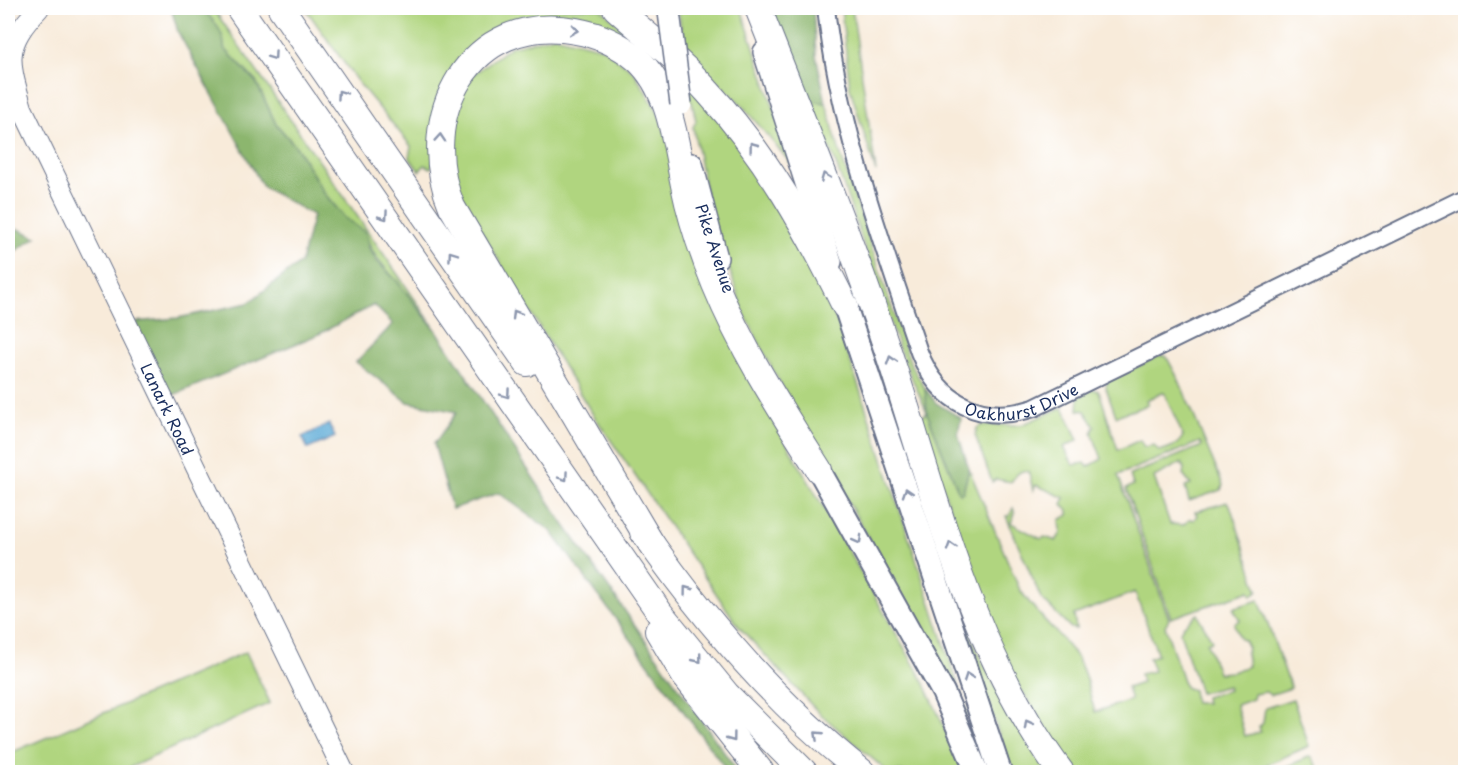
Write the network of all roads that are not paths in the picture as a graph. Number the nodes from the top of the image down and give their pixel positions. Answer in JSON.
{"nodes":[{"id":1,"x":39,"y":8,"type":"edge"},
{"id":2,"x":239,"y":8,"type":"edge"},
{"id":3,"x":281,"y":8,"type":"edge"},
{"id":4,"x":616,"y":8,"type":"edge"},
{"id":5,"x":752,"y":8,"type":"edge"},
{"id":6,"x":758,"y":8,"type":"edge"},
{"id":7,"x":826,"y":8,"type":"edge"},
{"id":8,"x":669,"y":10,"type":"edge"},
{"id":9,"x":10,"y":41,"type":"edge"},
{"id":10,"x":1466,"y":197,"type":"edge"},
{"id":11,"x":845,"y":306,"type":"junction"},
{"id":12,"x":819,"y":470,"type":"junction"},
{"id":13,"x":588,"y":511,"type":"junction"},
{"id":14,"x":652,"y":545,"type":"junction"},
{"id":15,"x":344,"y":772,"type":"edge"},
{"id":16,"x":761,"y":772,"type":"edge"},
{"id":17,"x":804,"y":772,"type":"edge"},
{"id":18,"x":862,"y":772,"type":"edge"},
{"id":19,"x":977,"y":772,"type":"edge"},
{"id":20,"x":1000,"y":772,"type":"edge"},
{"id":21,"x":1061,"y":772,"type":"edge"}],
"edges":[{"from":1,"to":9,"type":"main road"},
{"from":2,"to":13,"type":"highway","one_way":true},
{"from":14,"to":3,"type":"highway","one_way":true},
{"from":11,"to":4,"type":"highway","one_way":true},
{"from":5,"to":11,"type":"main road"},
{"from":21,"to":6,"type":"highway","one_way":true},
{"from":7,"to":10,"type":"street","name":"Oakhurst Drive"},
{"from":8,"to":12,"type":"main road","name":"Pike Avenue","bridge":true},
{"from":9,"to":15,"type":"main road","name":"Lanark Road"},
{"from":20,"to":11,"type":"highway","one_way":true},
{"from":14,"to":12,"type":"highway","one_way":true},
{"from":12,"to":19,"type":"highway","one_way":true},
{"from":13,"to":16,"type":"highway","one_way":true},
{"from":13,"to":17,"type":"highway","one_way":true},
{"from":18,"to":14,"type":"highway","one_way":true}]}
